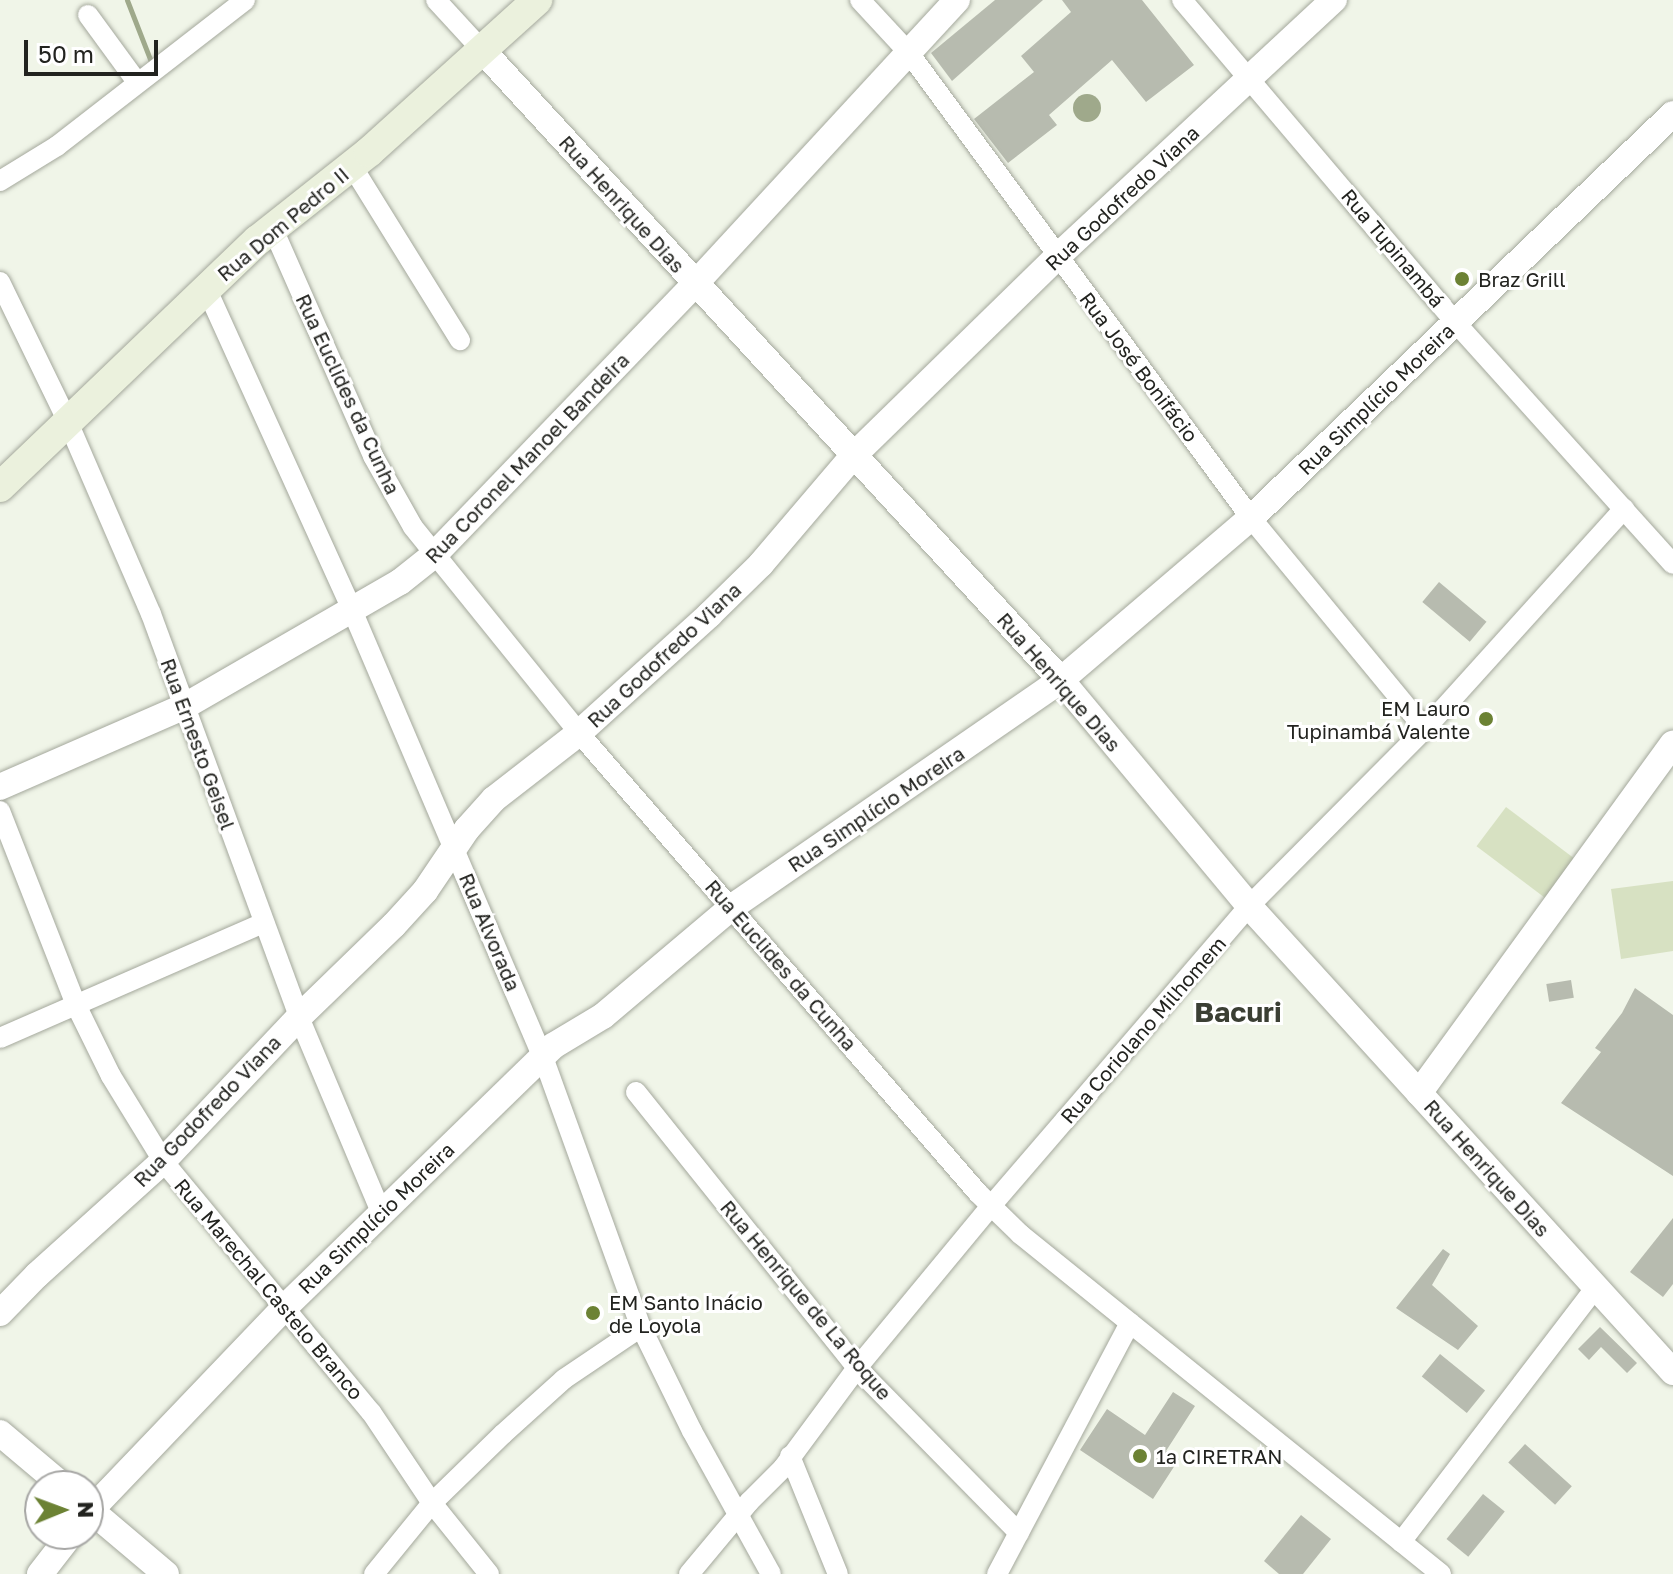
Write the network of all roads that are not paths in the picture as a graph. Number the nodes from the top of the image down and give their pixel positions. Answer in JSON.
{"nodes":[{"id":1,"x":245,"y":0,"type":"edge"},
{"id":2,"x":436,"y":0,"type":"edge"},
{"id":3,"x":537,"y":0,"type":"edge"},
{"id":4,"x":860,"y":0,"type":"edge"},
{"id":5,"x":957,"y":0,"type":"edge"},
{"id":6,"x":1182,"y":0,"type":"edge"},
{"id":7,"x":1334,"y":0,"type":"edge"},
{"id":8,"x":88,"y":15,"type":"dead end"},
{"id":9,"x":482,"y":50,"type":"junction"},
{"id":10,"x":909,"y":53,"type":"junction"},
{"id":11,"x":1251,"y":80,"type":"junction"},
{"id":12,"x":137,"y":82,"type":"junction"},
{"id":13,"x":1672,"y":118,"type":"edge"},
{"id":14,"x":352,"y":166,"type":"junction"},
{"id":15,"x":0,"y":181,"type":"edge"},
{"id":16,"x":266,"y":235,"type":"junction"},
{"id":17,"x":1057,"y":257,"type":"junction"},
{"id":18,"x":0,"y":282,"type":"edge"},
{"id":19,"x":213,"y":283,"type":"junction"},
{"id":20,"x":695,"y":284,"type":"junction"},
{"id":21,"x":1456,"y":323,"type":"junction"},
{"id":22,"x":460,"y":340,"type":"dead end"},
{"id":23,"x":67,"y":420,"type":"junction"},
{"id":24,"x":853,"y":456,"type":"junction"},
{"id":25,"x":0,"y":487,"type":"edge"},
{"id":26,"x":1624,"y":509,"type":"junction"},
{"id":27,"x":1251,"y":518,"type":"junction"},
{"id":28,"x":434,"y":555,"type":"junction"},
{"id":29,"x":1673,"y":564,"type":"edge"},
{"id":30,"x":359,"y":607,"type":"junction"},
{"id":31,"x":1061,"y":680,"type":"junction"},
{"id":32,"x":185,"y":706,"type":"junction"},
{"id":33,"x":1425,"y":729,"type":"junction"},
{"id":34,"x":579,"y":733,"type":"junction"},
{"id":35,"x":1673,"y":744,"type":"edge"},
{"id":36,"x":0,"y":787,"type":"edge"},
{"id":37,"x":0,"y":811,"type":"edge"},
{"id":38,"x":461,"y":838,"type":"junction"},
{"id":39,"x":1249,"y":906,"type":"junction"},
{"id":40,"x":732,"y":907,"type":"junction"},
{"id":41,"x":263,"y":923,"type":"junction"},
{"id":42,"x":76,"y":1005,"type":"junction"},
{"id":43,"x":299,"y":1017,"type":"junction"},
{"id":44,"x":0,"y":1038,"type":"edge"},
{"id":45,"x":548,"y":1051,"type":"junction"},
{"id":46,"x":636,"y":1092,"type":"dead end"},
{"id":47,"x":1419,"y":1093,"type":"junction"},
{"id":48,"x":163,"y":1161,"type":"junction"},
{"id":49,"x":991,"y":1206,"type":"junction"},
{"id":50,"x":381,"y":1212,"type":"junction"},
{"id":51,"x":1596,"y":1287,"type":"junction"},
{"id":52,"x":284,"y":1308,"type":"junction"},
{"id":53,"x":0,"y":1313,"type":"edge"},
{"id":54,"x":1130,"y":1323,"type":"junction"},
{"id":55,"x":641,"y":1327,"type":"junction"},
{"id":56,"x":857,"y":1368,"type":"junction"},
{"id":57,"x":1673,"y":1372,"type":"edge"},
{"id":58,"x":0,"y":1433,"type":"edge"},
{"id":59,"x":786,"y":1462,"type":"junction"},
{"id":60,"x":44,"y":1470,"type":"edge"},
{"id":61,"x":104,"y":1494,"type":"edge"},
{"id":62,"x":432,"y":1503,"type":"junction"},
{"id":63,"x":744,"y":1508,"type":"junction"},
{"id":64,"x":104,"y":1522,"type":"edge"},
{"id":65,"x":1019,"y":1533,"type":"junction"},
{"id":66,"x":1401,"y":1542,"type":"junction"},
{"id":67,"x":59,"y":1550,"type":"edge"},
{"id":68,"x":40,"y":1574,"type":"edge"},
{"id":69,"x":166,"y":1574,"type":"edge"},
{"id":70,"x":374,"y":1574,"type":"edge"},
{"id":71,"x":489,"y":1574,"type":"edge"},
{"id":72,"x":689,"y":1574,"type":"edge"},
{"id":73,"x":771,"y":1574,"type":"edge"},
{"id":74,"x":838,"y":1574,"type":"edge"},
{"id":75,"x":997,"y":1574,"type":"edge"},
{"id":76,"x":1441,"y":1574,"type":"edge"}],
"edges":[{"from":1,"to":12,"type":"street"},
{"from":2,"to":9,"type":"street","name":"Rua Henrique Dias"},
{"from":3,"to":9,"type":"main road","name":"Rua Dom Pedro II"},
{"from":4,"to":10,"type":"street","name":"Rua José Bonifácio"},
{"from":5,"to":10,"type":"street","name":"Rua Coronel Manoel Bandeira"},
{"from":6,"to":11,"type":"street","name":"Rua Tupinambá"},
{"from":7,"to":11,"type":"street","name":"Rua Godofredo Viana"},
{"from":8,"to":12,"type":"street"},
{"from":9,"to":14,"type":"main road","name":"Rua Dom Pedro II"},
{"from":9,"to":20,"type":"street","name":"Rua Henrique Dias"},
{"from":10,"to":17,"type":"street","name":"Rua José Bonifácio"},
{"from":10,"to":20,"type":"street","name":"Rua Coronel Manoel Bandeira"},
{"from":11,"to":17,"type":"street","name":"Rua Godofredo Viana"},
{"from":11,"to":21,"type":"street","name":"Rua Tupinambá"},
{"from":12,"to":15,"type":"street"},
{"from":13,"to":21,"type":"street","name":"Rua Simplício Moreira"},
{"from":14,"to":16,"type":"main road","name":"Rua Dom Pedro II"},
{"from":14,"to":22,"type":"street"},
{"from":16,"to":19,"type":"main road","name":"Rua Dom Pedro II"},
{"from":16,"to":28,"type":"street","name":"Rua Euclides da Cunha"},
{"from":17,"to":24,"type":"street","name":"Rua Godofredo Viana"},
{"from":17,"to":27,"type":"street","name":"Rua José Bonifácio"},
{"from":18,"to":23,"type":"street","name":"Rua Ernesto Geisel"},
{"from":19,"to":23,"type":"main road","name":"Rua Dom Pedro II"},
{"from":19,"to":30,"type":"street","name":"Rua Alvorada"},
{"from":20,"to":24,"type":"street","name":"Rua Henrique Dias"},
{"from":20,"to":28,"type":"street","name":"Rua Coronel Manoel Bandeira"},
{"from":21,"to":26,"type":"street","name":"Rua Tupinambá"},
{"from":21,"to":27,"type":"street","name":"Rua Simplício Moreira"},
{"from":23,"to":25,"type":"main road","name":"Rua Dom Pedro II"},
{"from":23,"to":32,"type":"street","name":"Rua Ernesto Geisel"},
{"from":24,"to":31,"type":"street","name":"Rua Henrique Dias"},
{"from":24,"to":34,"type":"street","name":"Rua Godofredo Viana"},
{"from":26,"to":29,"type":"street","name":"Rua Tupinambá"},
{"from":26,"to":33,"type":"street","name":"Rua Coriolano Milhomem"},
{"from":27,"to":31,"type":"street","name":"Rua Simplício Moreira"},
{"from":27,"to":33,"type":"street","name":"Rua José Bonifácio"},
{"from":28,"to":30,"type":"street","name":"Rua Coronel Manoel Bandeira"},
{"from":28,"to":34,"type":"street","name":"Rua Euclides da Cunha"},
{"from":30,"to":32,"type":"street","name":"Rua Coronel Manoel Bandeira"},
{"from":30,"to":38,"type":"street","name":"Rua Alvorada"},
{"from":31,"to":39,"type":"street","name":"Rua Henrique Dias"},
{"from":31,"to":40,"type":"street","name":"Rua Simplício Moreira"},
{"from":32,"to":36,"type":"street","name":"Rua Coronel Manoel Bandeira"},
{"from":32,"to":41,"type":"street","name":"Rua Ernesto Geisel"},
{"from":33,"to":39,"type":"street","name":"Rua Coriolano Milhomem"},
{"from":34,"to":38,"type":"street","name":"Rua Godofredo Viana"},
{"from":34,"to":40,"type":"street","name":"Rua Euclides da Cunha"},
{"from":35,"to":47,"type":"street"},
{"from":37,"to":42,"type":"street","name":"Rua Marechal Castelo Branco"},
{"from":38,"to":43,"type":"street","name":"Rua Godofredo Viana"},
{"from":38,"to":45,"type":"street","name":"Rua Alvorada"},
{"from":39,"to":47,"type":"street","name":"Rua Henrique Dias"},
{"from":39,"to":49,"type":"street","name":"Rua Coriolano Milhomem"},
{"from":40,"to":45,"type":"street","name":"Rua Simplício Moreira"},
{"from":40,"to":49,"type":"street","name":"Rua Euclides da Cunha"},
{"from":41,"to":42,"type":"street"},
{"from":41,"to":43,"type":"street","name":"Rua Ernesto Geisel"},
{"from":42,"to":44,"type":"street"},
{"from":42,"to":48,"type":"street","name":"Rua Marechal Castelo Branco"},
{"from":43,"to":48,"type":"street","name":"Rua Godofredo Viana"},
{"from":43,"to":50,"type":"street","name":"Rua Ernesto Geisel"},
{"from":45,"to":50,"type":"street","name":"Rua Simplício Moreira"},
{"from":45,"to":55,"type":"street","name":"Rua Alvorada"},
{"from":46,"to":56,"type":"street","name":"Rua Henrique de La Roque"},
{"from":47,"to":51,"type":"street","name":"Rua Henrique Dias"},
{"from":48,"to":52,"type":"street","name":"Rua Marechal Castelo Branco"},
{"from":48,"to":53,"type":"street","name":"Rua Godofredo Viana"},
{"from":49,"to":54,"type":"street","name":"Rua Euclides da Cunha"},
{"from":49,"to":56,"type":"street","name":"Rua Coriolano Milhomem"},
{"from":50,"to":52,"type":"street","name":"Rua Simplício Moreira"},
{"from":51,"to":57,"type":"street","name":"Rua Henrique Dias"},
{"from":51,"to":66,"type":"street"},
{"from":52,"to":61,"type":"street","name":"Rua Simplício Moreira"},
{"from":52,"to":62,"type":"street","name":"Rua Marechal Castelo Branco"},
{"from":54,"to":65,"type":"street"},
{"from":54,"to":66,"type":"street","name":"Rua Euclides da Cunha"},
{"from":55,"to":62,"type":"street"},
{"from":55,"to":63,"type":"street","name":"Rua Alvorada"},
{"from":56,"to":59,"type":"street","name":"Rua Coriolano Milhomem"},
{"from":56,"to":65,"type":"street","name":"Rua Henrique de La Roque"},
{"from":58,"to":60,"type":"street"},
{"from":59,"to":63,"type":"street","name":"Rua Coriolano Milhomem"},
{"from":59,"to":74,"type":"street"},
{"from":62,"to":70,"type":"street"},
{"from":62,"to":71,"type":"street","name":"Rua Marechal Castelo Branco"},
{"from":63,"to":72,"type":"street","name":"Rua Coriolano Milhomem"},
{"from":63,"to":73,"type":"street","name":"Rua Alvorada"},
{"from":64,"to":69,"type":"street"},
{"from":65,"to":75,"type":"street"},
{"from":66,"to":76,"type":"street","name":"Rua Euclides da Cunha"},
{"from":67,"to":68,"type":"street"}]}
